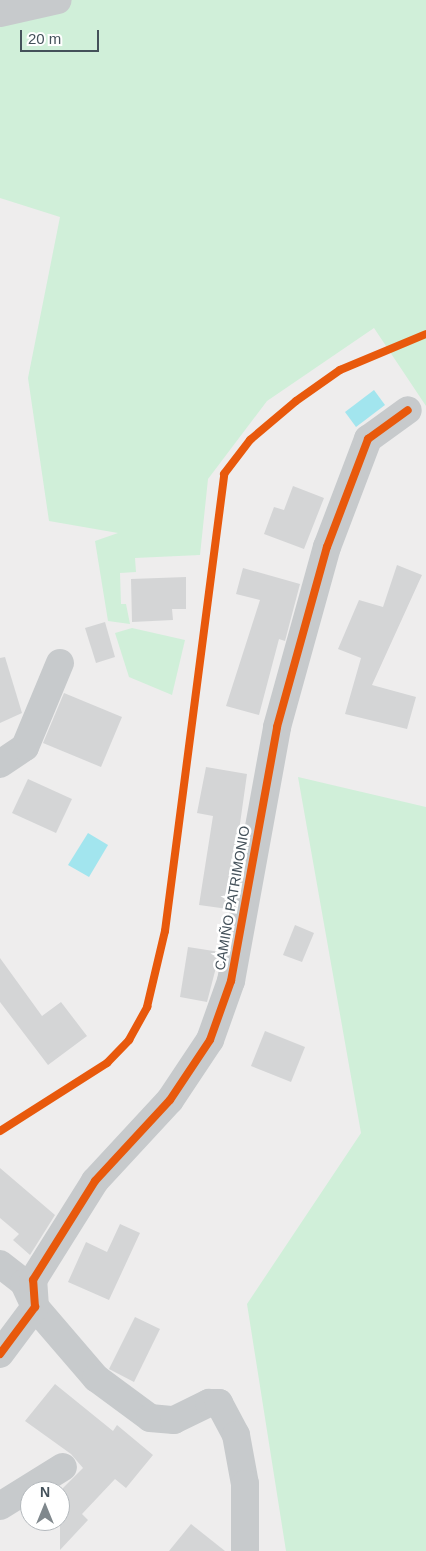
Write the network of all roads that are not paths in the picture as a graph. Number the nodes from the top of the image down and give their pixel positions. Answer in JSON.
{"nodes":[{"id":1,"x":58,"y":0,"type":"edge"},
{"id":2,"x":0,"y":12,"type":"edge"},
{"id":3,"x":408,"y":410,"type":"dead end"},
{"id":4,"x":60,"y":663,"type":"dead end"},
{"id":5,"x":0,"y":764,"type":"edge"},
{"id":6,"x":0,"y":1264,"type":"edge"},
{"id":7,"x":34,"y":1307,"type":"junction"},
{"id":8,"x":0,"y":1354,"type":"edge"},
{"id":9,"x":63,"y":1467,"type":"dead end"},
{"id":10,"x":0,"y":1506,"type":"edge"},
{"id":11,"x":245,"y":1551,"type":"edge"}],
"edges":[{"from":1,"to":2,"type":"street"},
{"from":3,"to":7,"type":"street","name":"CAMIÑO PATRIMONIO"},
{"from":4,"to":5,"type":"street"},
{"from":6,"to":7,"type":"street"},
{"from":7,"to":8,"type":"street"},
{"from":7,"to":11,"type":"street"},
{"from":9,"to":10,"type":"street"}]}
